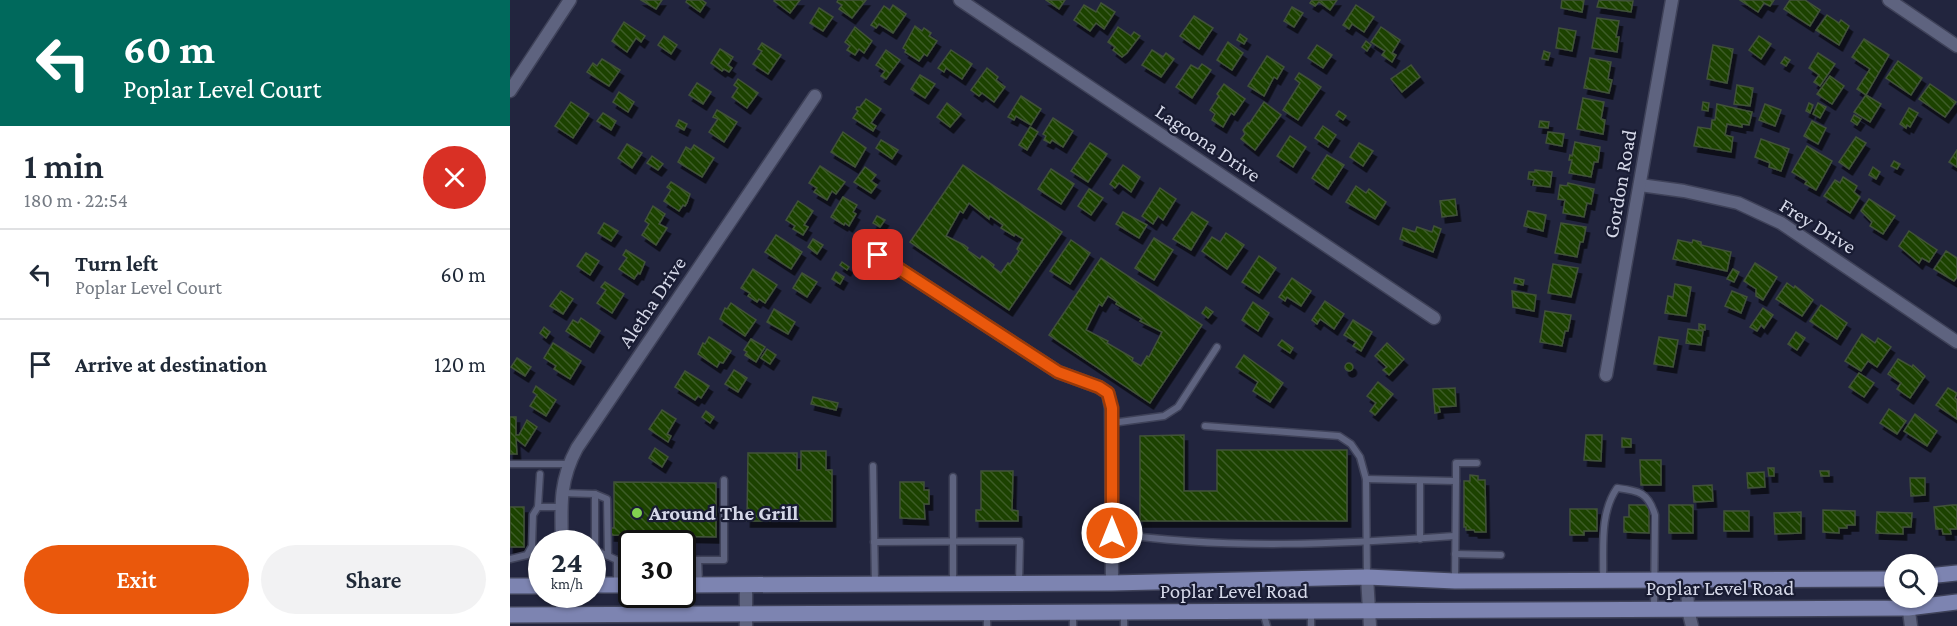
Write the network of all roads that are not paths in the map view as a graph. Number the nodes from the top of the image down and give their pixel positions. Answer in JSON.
{"nodes":[{"id":1,"x":570,"y":0,"type":"edge"},
{"id":2,"x":960,"y":0,"type":"edge"},
{"id":3,"x":1672,"y":0,"type":"edge"},
{"id":4,"x":1889,"y":0,"type":"edge"},
{"id":5,"x":1957,"y":46,"type":"edge"},
{"id":6,"x":510,"y":91,"type":"edge"},
{"id":7,"x":815,"y":96,"type":"dead end"},
{"id":8,"x":1640,"y":185,"type":"junction"},
{"id":9,"x":878,"y":255,"type":"dead end"},
{"id":10,"x":1434,"y":318,"type":"dead end"},
{"id":11,"x":1957,"y":342,"type":"edge"},
{"id":12,"x":1217,"y":347,"type":"dead end"},
{"id":13,"x":1606,"y":375,"type":"dead end"},
{"id":14,"x":1112,"y":423,"type":"junction"},
{"id":15,"x":1205,"y":426,"type":"dead end"},
{"id":16,"x":1477,"y":463,"type":"dead end"},
{"id":17,"x":510,"y":464,"type":"edge"},
{"id":18,"x":568,"y":464,"type":"junction"},
{"id":19,"x":873,"y":466,"type":"dead end"},
{"id":20,"x":540,"y":474,"type":"dead end"},
{"id":21,"x":953,"y":477,"type":"dead end"},
{"id":22,"x":1366,"y":479,"type":"junction"},
{"id":23,"x":724,"y":480,"type":"dead end"},
{"id":24,"x":1420,"y":481,"type":"junction"},
{"id":25,"x":1456,"y":481,"type":"junction"},
{"id":26,"x":562,"y":493,"type":"junction"},
{"id":27,"x":595,"y":494,"type":"junction"},
{"id":28,"x":538,"y":507,"type":"junction"},
{"id":29,"x":561,"y":507,"type":"junction"},
{"id":30,"x":562,"y":530,"type":"edge"},
{"id":31,"x":1112,"y":533,"type":"junction"},
{"id":32,"x":1454,"y":536,"type":"junction"},
{"id":33,"x":1420,"y":539,"type":"junction"},
{"id":34,"x":874,"y":542,"type":"junction"},
{"id":35,"x":953,"y":542,"type":"junction"},
{"id":36,"x":1365,"y":542,"type":"junction"},
{"id":37,"x":1455,"y":554,"type":"junction"},
{"id":38,"x":1501,"y":555,"type":"dead end"},
{"id":39,"x":608,"y":556,"type":"junction"},
{"id":40,"x":510,"y":559,"type":"edge"},
{"id":41,"x":617,"y":560,"type":"joint"},
{"id":42,"x":698,"y":560,"type":"joint"},
{"id":43,"x":618,"y":564,"type":"edge"},
{"id":44,"x":1957,"y":573,"type":"edge"},
{"id":45,"x":1938,"y":575,"type":"edge"},
{"id":46,"x":1367,"y":578,"type":"junction"},
{"id":47,"x":1884,"y":579,"type":"edge"},
{"id":48,"x":1603,"y":580,"type":"junction"},
{"id":49,"x":1653,"y":580,"type":"junction"},
{"id":50,"x":1688,"y":580,"type":"junction"},
{"id":51,"x":1455,"y":581,"type":"junction"},
{"id":52,"x":1112,"y":583,"type":"junction"},
{"id":53,"x":874,"y":584,"type":"junction"},
{"id":54,"x":953,"y":584,"type":"junction"},
{"id":55,"x":1019,"y":584,"type":"junction"},
{"id":56,"x":699,"y":585,"type":"joint"},
{"id":57,"x":746,"y":585,"type":"junction"},
{"id":58,"x":510,"y":586,"type":"edge"},
{"id":59,"x":528,"y":586,"type":"edge"},
{"id":60,"x":1938,"y":602,"type":"edge"},
{"id":61,"x":1957,"y":602,"type":"edge"},
{"id":62,"x":1884,"y":604,"type":"edge"},
{"id":63,"x":562,"y":608,"type":"edge"},
{"id":64,"x":1908,"y":608,"type":"edge"},
{"id":65,"x":1654,"y":610,"type":"junction"},
{"id":66,"x":1688,"y":610,"type":"junction"},
{"id":67,"x":510,"y":615,"type":"edge"},
{"id":68,"x":562,"y":615,"type":"junction"},
{"id":69,"x":1370,"y":618,"type":"edge"},
{"id":70,"x":1124,"y":619,"type":"edge"},
{"id":71,"x":1265,"y":619,"type":"edge"},
{"id":72,"x":1311,"y":619,"type":"edge"},
{"id":73,"x":652,"y":620,"type":"edge"},
{"id":74,"x":691,"y":620,"type":"edge"},
{"id":75,"x":746,"y":620,"type":"edge"},
{"id":76,"x":987,"y":620,"type":"edge"},
{"id":77,"x":1073,"y":620,"type":"edge"},
{"id":78,"x":1692,"y":626,"type":"edge"},
{"id":79,"x":1911,"y":626,"type":"edge"}],
"edges":[{"from":1,"to":6,"type":"street"},
{"from":2,"to":10,"type":"street","name":"Lagoona Drive"},
{"from":3,"to":8,"type":"street","name":"Gordon Road"},
{"from":4,"to":5,"type":"street"},
{"from":7,"to":18,"type":"street","name":"Aletha Drive"},
{"from":8,"to":11,"type":"street","name":"Frey Drive"},
{"from":8,"to":13,"type":"street","name":"Gordon Road"},
{"from":9,"to":14,"type":"street"},
{"from":12,"to":14,"type":"lane"},
{"from":14,"to":31,"type":"street"},
{"from":15,"to":22,"type":"lane"},
{"from":16,"to":25,"type":"lane"},
{"from":17,"to":18,"type":"lane"},
{"from":18,"to":26,"type":"street","name":"Aletha Drive"},
{"from":19,"to":34,"type":"lane"},
{"from":20,"to":28,"type":"lane"},
{"from":21,"to":35,"type":"lane"},
{"from":22,"to":24,"type":"lane"},
{"from":22,"to":36,"type":"lane"},
{"from":23,"to":42,"type":"lane"},
{"from":24,"to":25,"type":"lane"},
{"from":24,"to":33,"type":"lane"},
{"from":25,"to":32,"type":"lane"},
{"from":26,"to":27,"type":"lane"},
{"from":26,"to":29,"type":"street","name":"Aletha Drive"},
{"from":27,"to":39,"type":"lane"},
{"from":27,"to":39,"type":"lane"},
{"from":28,"to":29,"type":"lane"},
{"from":28,"to":40,"type":"lane"},
{"from":29,"to":30,"type":"street","name":"Aletha Drive"},
{"from":31,"to":36,"type":"lane"},
{"from":31,"to":52,"type":"street"},
{"from":32,"to":33,"type":"lane"},
{"from":32,"to":37,"type":"lane"},
{"from":33,"to":36,"type":"lane"},
{"from":34,"to":35,"type":"lane"},
{"from":34,"to":53,"type":"lane"},
{"from":35,"to":54,"type":"lane"},
{"from":35,"to":55,"type":"lane"},
{"from":36,"to":46,"type":"lane"},
{"from":37,"to":38,"type":"lane"},
{"from":37,"to":51,"type":"lane"},
{"from":39,"to":41,"type":"lane"},
{"from":41,"to":43,"type":"lane"},
{"from":42,"to":56,"type":"lane"},
{"from":44,"to":45,"type":"main road"},
{"from":46,"to":51,"type":"main road","name":"Poplar Level Road"},
{"from":46,"to":52,"type":"main road","name":"Poplar Level Road"},
{"from":46,"to":69,"type":"street"},
{"from":47,"to":50,"type":"main road","name":"Poplar Level Road"},
{"from":48,"to":49,"type":"main road","name":"Poplar Level Road"},
{"from":48,"to":49,"type":"lane"},
{"from":48,"to":51,"type":"main road","name":"Poplar Level Road"},
{"from":49,"to":50,"type":"main road","name":"Poplar Level Road"},
{"from":49,"to":65,"type":"lane"},
{"from":50,"to":66,"type":"street"},
{"from":52,"to":55,"type":"main road","name":"Poplar Level Road"},
{"from":53,"to":54,"type":"main road","name":"Poplar Level Road"},
{"from":53,"to":57,"type":"main road","name":"Poplar Level Road"},
{"from":54,"to":55,"type":"main road","name":"Poplar Level Road"},
{"from":56,"to":57,"type":"main road","name":"Poplar Level Road"},
{"from":57,"to":75,"type":"street"},
{"from":58,"to":59,"type":"main road"},
{"from":60,"to":61,"type":"main road","name":"Poplar Level Road"},
{"from":62,"to":66,"type":"main road","name":"Poplar Level Road"},
{"from":63,"to":68,"type":"street"},
{"from":64,"to":79,"type":"street"},
{"from":65,"to":66,"type":"main road","name":"Poplar Level Road"},
{"from":65,"to":69,"type":"main road","name":"Poplar Level Road"},
{"from":66,"to":78,"type":"street"},
{"from":67,"to":68,"type":"main road","name":"Poplar Level Road"},
{"from":68,"to":73,"type":"main road","name":"Poplar Level Road"},
{"from":69,"to":72,"type":"main road","name":"Poplar Level Road"},
{"from":70,"to":71,"type":"main road","name":"Poplar Level Road"},
{"from":70,"to":77,"type":"main road","name":"Poplar Level Road"},
{"from":71,"to":72,"type":"main road","name":"Poplar Level Road"},
{"from":73,"to":74,"type":"main road","name":"Poplar Level Road"},
{"from":74,"to":75,"type":"main road","name":"Poplar Level Road"},
{"from":75,"to":76,"type":"main road","name":"Poplar Level Road"},
{"from":76,"to":77,"type":"main road","name":"Poplar Level Road"}]}
